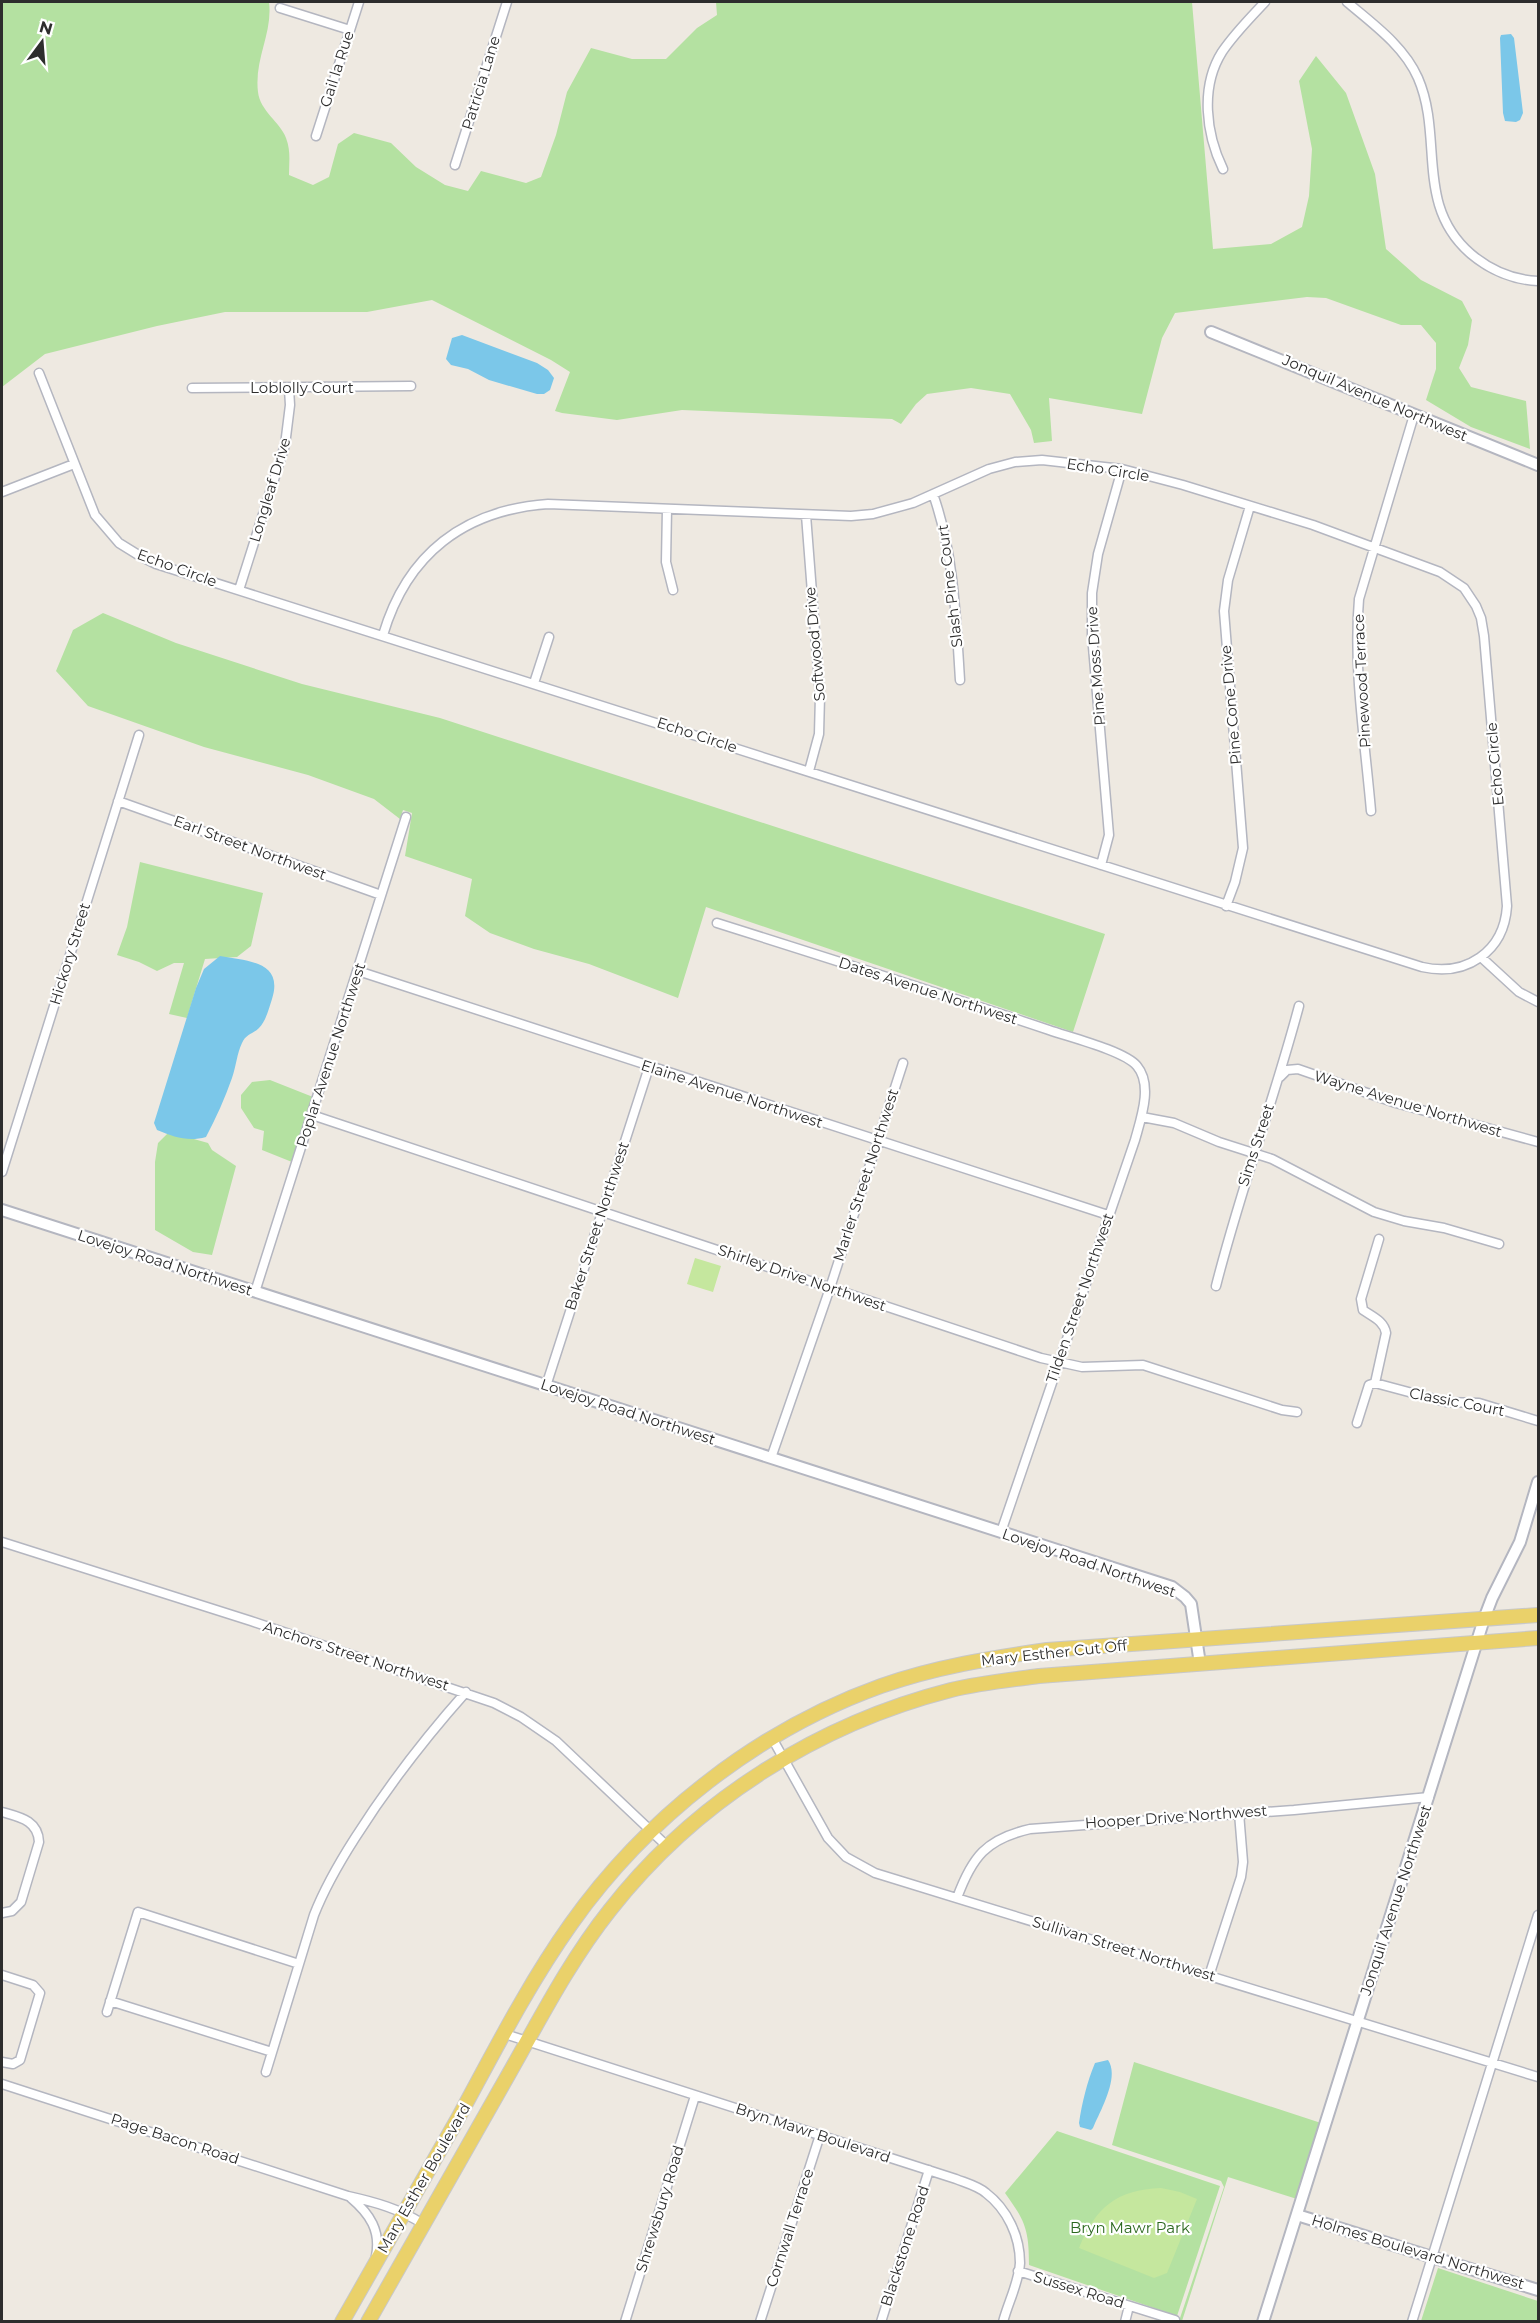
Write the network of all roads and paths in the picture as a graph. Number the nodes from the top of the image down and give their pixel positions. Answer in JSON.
{"nodes":[{"id":1,"x":359,"y":2,"type":"edge"},
{"id":2,"x":507,"y":2,"type":"edge"},
{"id":3,"x":1265,"y":2,"type":"edge"},
{"id":4,"x":1347,"y":2,"type":"edge"},
{"id":5,"x":280,"y":8,"type":"dead end"},
{"id":6,"x":350,"y":30,"type":"junction"},
{"id":7,"x":316,"y":136,"type":"dead end"},
{"id":8,"x":455,"y":165,"type":"dead end"},
{"id":9,"x":1223,"y":169,"type":"dead end"},
{"id":10,"x":1539,"y":281,"type":"edge"},
{"id":11,"x":1211,"y":332,"type":"dead end"},
{"id":12,"x":39,"y":373,"type":"dead end"},
{"id":13,"x":411,"y":386,"type":"dead end"},
{"id":14,"x":192,"y":388,"type":"dead end"},
{"id":15,"x":289,"y":389,"type":"junction"},
{"id":16,"x":1414,"y":415,"type":"junction"},
{"id":17,"x":74,"y":464,"type":"junction"},
{"id":18,"x":1539,"y":465,"type":"edge"},
{"id":19,"x":1122,"y":469,"type":"junction"},
{"id":20,"x":2,"y":492,"type":"edge"},
{"id":21,"x":933,"y":494,"type":"junction"},
{"id":22,"x":1250,"y":506,"type":"junction"},
{"id":23,"x":667,"y":510,"type":"junction"},
{"id":24,"x":806,"y":515,"type":"junction"},
{"id":25,"x":1373,"y":547,"type":"junction"},
{"id":26,"x":239,"y":590,"type":"junction"},
{"id":27,"x":673,"y":590,"type":"dead end"},
{"id":28,"x":383,"y":635,"type":"junction"},
{"id":29,"x":549,"y":637,"type":"dead end"},
{"id":30,"x":960,"y":680,"type":"dead end"},
{"id":31,"x":534,"y":683,"type":"junction"},
{"id":32,"x":139,"y":735,"type":"dead end"},
{"id":33,"x":809,"y":771,"type":"junction"},
{"id":34,"x":118,"y":801,"type":"junction"},
{"id":35,"x":1371,"y":811,"type":"dead end"},
{"id":36,"x":406,"y":817,"type":"dead end"},
{"id":37,"x":1101,"y":865,"type":"junction"},
{"id":38,"x":381,"y":896,"type":"junction"},
{"id":39,"x":1226,"y":906,"type":"junction"},
{"id":40,"x":717,"y":923,"type":"dead end"},
{"id":41,"x":1482,"y":958,"type":"junction"},
{"id":42,"x":358,"y":971,"type":"junction"},
{"id":43,"x":1539,"y":1002,"type":"edge"},
{"id":44,"x":1299,"y":1006,"type":"dead end"},
{"id":45,"x":903,"y":1063,"type":"dead end"},
{"id":46,"x":1136,"y":1065,"type":"joint"},
{"id":47,"x":650,"y":1068,"type":"junction"},
{"id":48,"x":1280,"y":1077,"type":"junction"},
{"id":49,"x":312,"y":1115,"type":"junction"},
{"id":50,"x":1142,"y":1117,"type":"junction"},
{"id":51,"x":878,"y":1142,"type":"junction"},
{"id":52,"x":1539,"y":1142,"type":"edge"},
{"id":53,"x":1253,"y":1152,"type":"junction"},
{"id":54,"x":2,"y":1172,"type":"edge"},
{"id":55,"x":2,"y":1210,"type":"edge"},
{"id":56,"x":602,"y":1211,"type":"junction"},
{"id":57,"x":1108,"y":1215,"type":"junction"},
{"id":58,"x":1379,"y":1239,"type":"dead end"},
{"id":59,"x":1500,"y":1244,"type":"dead end"},
{"id":60,"x":1216,"y":1286,"type":"dead end"},
{"id":61,"x":830,"y":1288,"type":"junction"},
{"id":62,"x":255,"y":1292,"type":"junction"},
{"id":63,"x":1058,"y":1363,"type":"junction"},
{"id":64,"x":1375,"y":1383,"type":"junction"},
{"id":65,"x":546,"y":1386,"type":"junction"},
{"id":66,"x":1297,"y":1412,"type":"dead end"},
{"id":67,"x":1539,"y":1421,"type":"edge"},
{"id":68,"x":1357,"y":1423,"type":"dead end"},
{"id":69,"x":771,"y":1458,"type":"junction"},
{"id":70,"x":1539,"y":1482,"type":"edge"},
{"id":71,"x":1001,"y":1532,"type":"junction"},
{"id":72,"x":2,"y":1542,"type":"edge"},
{"id":73,"x":1539,"y":1615,"type":"edge"},
{"id":74,"x":1484,"y":1619,"type":"junction"},
{"id":75,"x":1539,"y":1638,"type":"edge"},
{"id":76,"x":1197,"y":1639,"type":"junction"},
{"id":77,"x":1477,"y":1642,"type":"junction"},
{"id":78,"x":1200,"y":1664,"type":"junction"},
{"id":79,"x":937,"y":1670,"type":"junction"},
{"id":80,"x":466,"y":1692,"type":"junction"},
{"id":81,"x":943,"y":1692,"type":"junction"},
{"id":82,"x":772,"y":1738,"type":"junction"},
{"id":83,"x":783,"y":1759,"type":"junction"},
{"id":84,"x":1429,"y":1797,"type":"junction"},
{"id":85,"x":2,"y":1812,"type":"edge"},
{"id":86,"x":1239,"y":1813,"type":"junction"},
{"id":87,"x":652,"y":1831,"type":"junction"},
{"id":88,"x":668,"y":1847,"type":"junction"},
{"id":89,"x":957,"y":1898,"type":"junction"},
{"id":90,"x":2,"y":1914,"type":"edge"},
{"id":91,"x":1539,"y":1915,"type":"edge"},
{"id":92,"x":299,"y":1964,"type":"junction"},
{"id":93,"x":2,"y":1975,"type":"edge"},
{"id":94,"x":1209,"y":1976,"type":"junction"},
{"id":95,"x":110,"y":2001,"type":"junction"},
{"id":96,"x":107,"y":2012,"type":"dead end"},
{"id":97,"x":1358,"y":2021,"type":"junction"},
{"id":98,"x":505,"y":2034,"type":"junction"},
{"id":99,"x":528,"y":2042,"type":"junction"},
{"id":100,"x":272,"y":2052,"type":"junction"},
{"id":101,"x":2,"y":2062,"type":"edge"},
{"id":102,"x":1493,"y":2063,"type":"junction"},
{"id":103,"x":266,"y":2072,"type":"dead end"},
{"id":104,"x":1539,"y":2078,"type":"edge"},
{"id":105,"x":2,"y":2084,"type":"edge"},
{"id":106,"x":695,"y":2096,"type":"junction"},
{"id":107,"x":820,"y":2136,"type":"junction"},
{"id":108,"x":929,"y":2170,"type":"junction"},
{"id":109,"x":348,"y":2196,"type":"junction"},
{"id":110,"x":405,"y":2212,"type":"junction"},
{"id":111,"x":1297,"y":2215,"type":"junction"},
{"id":112,"x":423,"y":2224,"type":"junction"},
{"id":113,"x":1432,"y":2256,"type":"junction"},
{"id":114,"x":374,"y":2266,"type":"junction"},
{"id":115,"x":1018,"y":2271,"type":"junction"},
{"id":116,"x":1539,"y":2290,"type":"edge"},
{"id":117,"x":1130,"y":2306,"type":"junction"},
{"id":118,"x":1174,"y":2320,"type":"edge"},
{"id":119,"x":342,"y":2322,"type":"edge"},
{"id":120,"x":368,"y":2322,"type":"edge"},
{"id":121,"x":625,"y":2322,"type":"edge"},
{"id":122,"x":760,"y":2322,"type":"edge"},
{"id":123,"x":881,"y":2322,"type":"edge"},
{"id":124,"x":1003,"y":2322,"type":"edge"},
{"id":125,"x":1125,"y":2322,"type":"edge"},
{"id":126,"x":1263,"y":2322,"type":"edge"},
{"id":127,"x":1412,"y":2322,"type":"edge"}],
"edges":[{"from":1,"to":6,"type":"street","name":"Gail la Rue"},
{"from":2,"to":8,"type":"street","name":"Patricia Lane"},
{"from":3,"to":9,"type":"street"},
{"from":4,"to":10,"type":"street"},
{"from":5,"to":6,"type":"street"},
{"from":6,"to":7,"type":"street","name":"Gail la Rue"},
{"from":11,"to":16,"type":"street","name":"Jonquil Avenue Northwest"},
{"from":12,"to":17,"type":"street","name":"Echo Circle"},
{"from":13,"to":15,"type":"street","name":"Loblolly Court"},
{"from":14,"to":15,"type":"street","name":"Loblolly Court"},
{"from":15,"to":26,"type":"street","name":"Longleaf Drive"},
{"from":16,"to":18,"type":"street","name":"Jonquil Avenue Northwest"},
{"from":16,"to":25,"type":"street","name":"Pinewood Terrace"},
{"from":17,"to":20,"type":"street"},
{"from":17,"to":26,"type":"street","name":"Echo Circle"},
{"from":19,"to":21,"type":"street","name":"Echo Circle"},
{"from":19,"to":22,"type":"street","name":"Echo Circle"},
{"from":19,"to":37,"type":"street","name":"Pine Moss Drive"},
{"from":21,"to":24,"type":"street","name":"Echo Circle"},
{"from":21,"to":30,"type":"street","name":"Slash Pine Court"},
{"from":22,"to":25,"type":"street","name":"Echo Circle"},
{"from":22,"to":39,"type":"street","name":"Pine Cone Drive"},
{"from":23,"to":24,"type":"street","name":"Echo Circle"},
{"from":23,"to":27,"type":"street"},
{"from":23,"to":28,"type":"street","name":"Echo Circle"},
{"from":24,"to":33,"type":"street","name":"Softwood Drive"},
{"from":25,"to":35,"type":"street","name":"Pinewood Terrace"},
{"from":25,"to":41,"type":"street","name":"Echo Circle"},
{"from":26,"to":28,"type":"street","name":"Echo Circle"},
{"from":28,"to":31,"type":"street","name":"Echo Circle"},
{"from":29,"to":31,"type":"street"},
{"from":31,"to":33,"type":"street","name":"Echo Circle"},
{"from":32,"to":34,"type":"street","name":"Hickory Street"},
{"from":33,"to":37,"type":"street","name":"Echo Circle"},
{"from":34,"to":38,"type":"street","name":"Earl Street Northwest"},
{"from":34,"to":54,"type":"street","name":"Hickory Street"},
{"from":36,"to":38,"type":"street","name":"Poplar Avenue Northwest"},
{"from":37,"to":39,"type":"street","name":"Echo Circle"},
{"from":38,"to":42,"type":"street","name":"Poplar Avenue Northwest"},
{"from":39,"to":41,"type":"street","name":"Echo Circle"},
{"from":40,"to":46,"type":"street","name":"Dates Avenue Northwest"},
{"from":41,"to":43,"type":"street"},
{"from":42,"to":47,"type":"street","name":"Elaine Avenue Northwest"},
{"from":42,"to":49,"type":"street","name":"Poplar Avenue Northwest"},
{"from":44,"to":48,"type":"street","name":"Sims Street"},
{"from":45,"to":51,"type":"street","name":"Marler Street Northwest"},
{"from":46,"to":50,"type":"street","name":"Tilden Street Northwest"},
{"from":47,"to":51,"type":"street","name":"Elaine Avenue Northwest"},
{"from":47,"to":56,"type":"street","name":"Baker Street Northwest"},
{"from":48,"to":52,"type":"street","name":"Wayne Avenue Northwest"},
{"from":48,"to":53,"type":"street","name":"Sims Street"},
{"from":49,"to":56,"type":"street","name":"Shirley Drive Northwest"},
{"from":49,"to":62,"type":"street","name":"Poplar Avenue Northwest"},
{"from":50,"to":53,"type":"street"},
{"from":50,"to":57,"type":"street","name":"Tilden Street Northwest"},
{"from":51,"to":57,"type":"street","name":"Elaine Avenue Northwest"},
{"from":51,"to":61,"type":"street","name":"Marler Street Northwest"},
{"from":53,"to":59,"type":"street"},
{"from":53,"to":60,"type":"street","name":"Sims Street"},
{"from":55,"to":62,"type":"street","name":"Lovejoy Road Northwest"},
{"from":56,"to":61,"type":"street","name":"Shirley Drive Northwest"},
{"from":56,"to":65,"type":"street","name":"Baker Street Northwest"},
{"from":57,"to":63,"type":"street","name":"Tilden Street Northwest"},
{"from":58,"to":64,"type":"street"},
{"from":61,"to":63,"type":"street","name":"Shirley Drive Northwest"},
{"from":61,"to":69,"type":"street","name":"Marler Street Northwest"},
{"from":62,"to":65,"type":"street","name":"Lovejoy Road Northwest"},
{"from":63,"to":66,"type":"street","name":"Shirley Drive Northwest"},
{"from":63,"to":71,"type":"street","name":"Tilden Street Northwest"},
{"from":64,"to":67,"type":"street","name":"Classic Court"},
{"from":64,"to":68,"type":"street"},
{"from":65,"to":69,"type":"street","name":"Lovejoy Road Northwest"},
{"from":69,"to":71,"type":"street","name":"Lovejoy Road Northwest"},
{"from":70,"to":74,"type":"street","name":"Jonquil Avenue Northwest"},
{"from":71,"to":76,"type":"street","name":"Lovejoy Road Northwest"},
{"from":72,"to":80,"type":"street","name":"Anchors Street Northwest"},
{"from":73,"to":74,"type":"main road","name":"Mary Esther Cut Off"},
{"from":74,"to":76,"type":"main road","name":"Mary Esther Cut Off"},
{"from":74,"to":77,"type":"street","name":"Jonquil Avenue Northwest"},
{"from":75,"to":77,"type":"main road","name":"Mary Esther Cut Off"},
{"from":76,"to":78,"type":"street","name":"Lovejoy Road Northwest"},
{"from":76,"to":79,"type":"main road","name":"Mary Esther Cut Off"},
{"from":77,"to":78,"type":"main road","name":"Mary Esther Cut Off"},
{"from":77,"to":84,"type":"street","name":"Jonquil Avenue Northwest"},
{"from":78,"to":81,"type":"main road","name":"Mary Esther Cut Off"},
{"from":79,"to":81,"type":"main road"},
{"from":79,"to":82,"type":"main road","name":"Mary Esther Cut Off"},
{"from":80,"to":87,"type":"street","name":"Anchors Street Northwest"},
{"from":80,"to":92,"type":"street"},
{"from":81,"to":83,"type":"main road","name":"Mary Esther Cut Off"},
{"from":82,"to":83,"type":"street","name":"Sullivan Street Northwest"},
{"from":82,"to":87,"type":"main road","name":"Mary Esther Cut Off"},
{"from":83,"to":88,"type":"main road","name":"Mary Esther Cut Off"},
{"from":83,"to":89,"type":"street","name":"Sullivan Street Northwest"},
{"from":84,"to":86,"type":"street","name":"Hooper Drive Northwest"},
{"from":84,"to":97,"type":"street","name":"Jonquil Avenue Northwest"},
{"from":85,"to":90,"type":"street"},
{"from":86,"to":89,"type":"street","name":"Hooper Drive Northwest"},
{"from":86,"to":94,"type":"street"},
{"from":87,"to":88,"type":"street","name":"Anchors Street Northwest"},
{"from":87,"to":98,"type":"main road","name":"Mary Esther Cut Off"},
{"from":88,"to":99,"type":"main road","name":"Mary Esther Cut Off"},
{"from":89,"to":94,"type":"street","name":"Sullivan Street Northwest"},
{"from":91,"to":102,"type":"street"},
{"from":92,"to":95,"type":"street"},
{"from":92,"to":100,"type":"street"},
{"from":93,"to":101,"type":"street"},
{"from":94,"to":97,"type":"street","name":"Sullivan Street Northwest"},
{"from":95,"to":96,"type":"street"},
{"from":95,"to":100,"type":"street"},
{"from":97,"to":102,"type":"street","name":"Sullivan Street Northwest"},
{"from":97,"to":111,"type":"street","name":"Jonquil Avenue Northwest"},
{"from":98,"to":99,"type":"street","name":"Bryn Mawr Boulevard"},
{"from":98,"to":110,"type":"main road","name":"Mary Esther Boulevard"},
{"from":99,"to":106,"type":"street","name":"Bryn Mawr Boulevard"},
{"from":99,"to":112,"type":"main road","name":"Mary Esther Boulevard"},
{"from":100,"to":103,"type":"street"},
{"from":102,"to":104,"type":"street","name":"Sullivan Street Northwest"},
{"from":102,"to":113,"type":"street"},
{"from":105,"to":109,"type":"street","name":"Page Bacon Road"},
{"from":106,"to":107,"type":"street","name":"Bryn Mawr Boulevard"},
{"from":106,"to":121,"type":"street","name":"Shrewsbury Road"},
{"from":107,"to":108,"type":"street","name":"Bryn Mawr Boulevard"},
{"from":107,"to":122,"type":"street","name":"Cornwall Terrace"},
{"from":108,"to":115,"type":"street","name":"Bryn Mawr Boulevard"},
{"from":108,"to":123,"type":"street","name":"Blackstone Road"},
{"from":109,"to":110,"type":"street","name":"Page Bacon Road"},
{"from":109,"to":114,"type":"street","name":"Page Bacon Road"},
{"from":110,"to":112,"type":"street","name":"Page Bacon Road"},
{"from":110,"to":114,"type":"main road","name":"Mary Esther Boulevard"},
{"from":111,"to":113,"type":"street","name":"Holmes Boulevard Northwest"},
{"from":111,"to":126,"type":"street","name":"Jonquil Avenue Northwest"},
{"from":112,"to":120,"type":"main road","name":"Mary Esther Boulevard"},
{"from":113,"to":116,"type":"street","name":"Holmes Boulevard Northwest"},
{"from":113,"to":127,"type":"street"},
{"from":114,"to":119,"type":"main road","name":"Mary Esther Boulevard"},
{"from":115,"to":117,"type":"street","name":"Sussex Road"},
{"from":115,"to":124,"type":"street","name":"Bryn Mawr Boulevard"},
{"from":117,"to":118,"type":"street","name":"Sussex Road"},
{"from":117,"to":125,"type":"street"}]}
